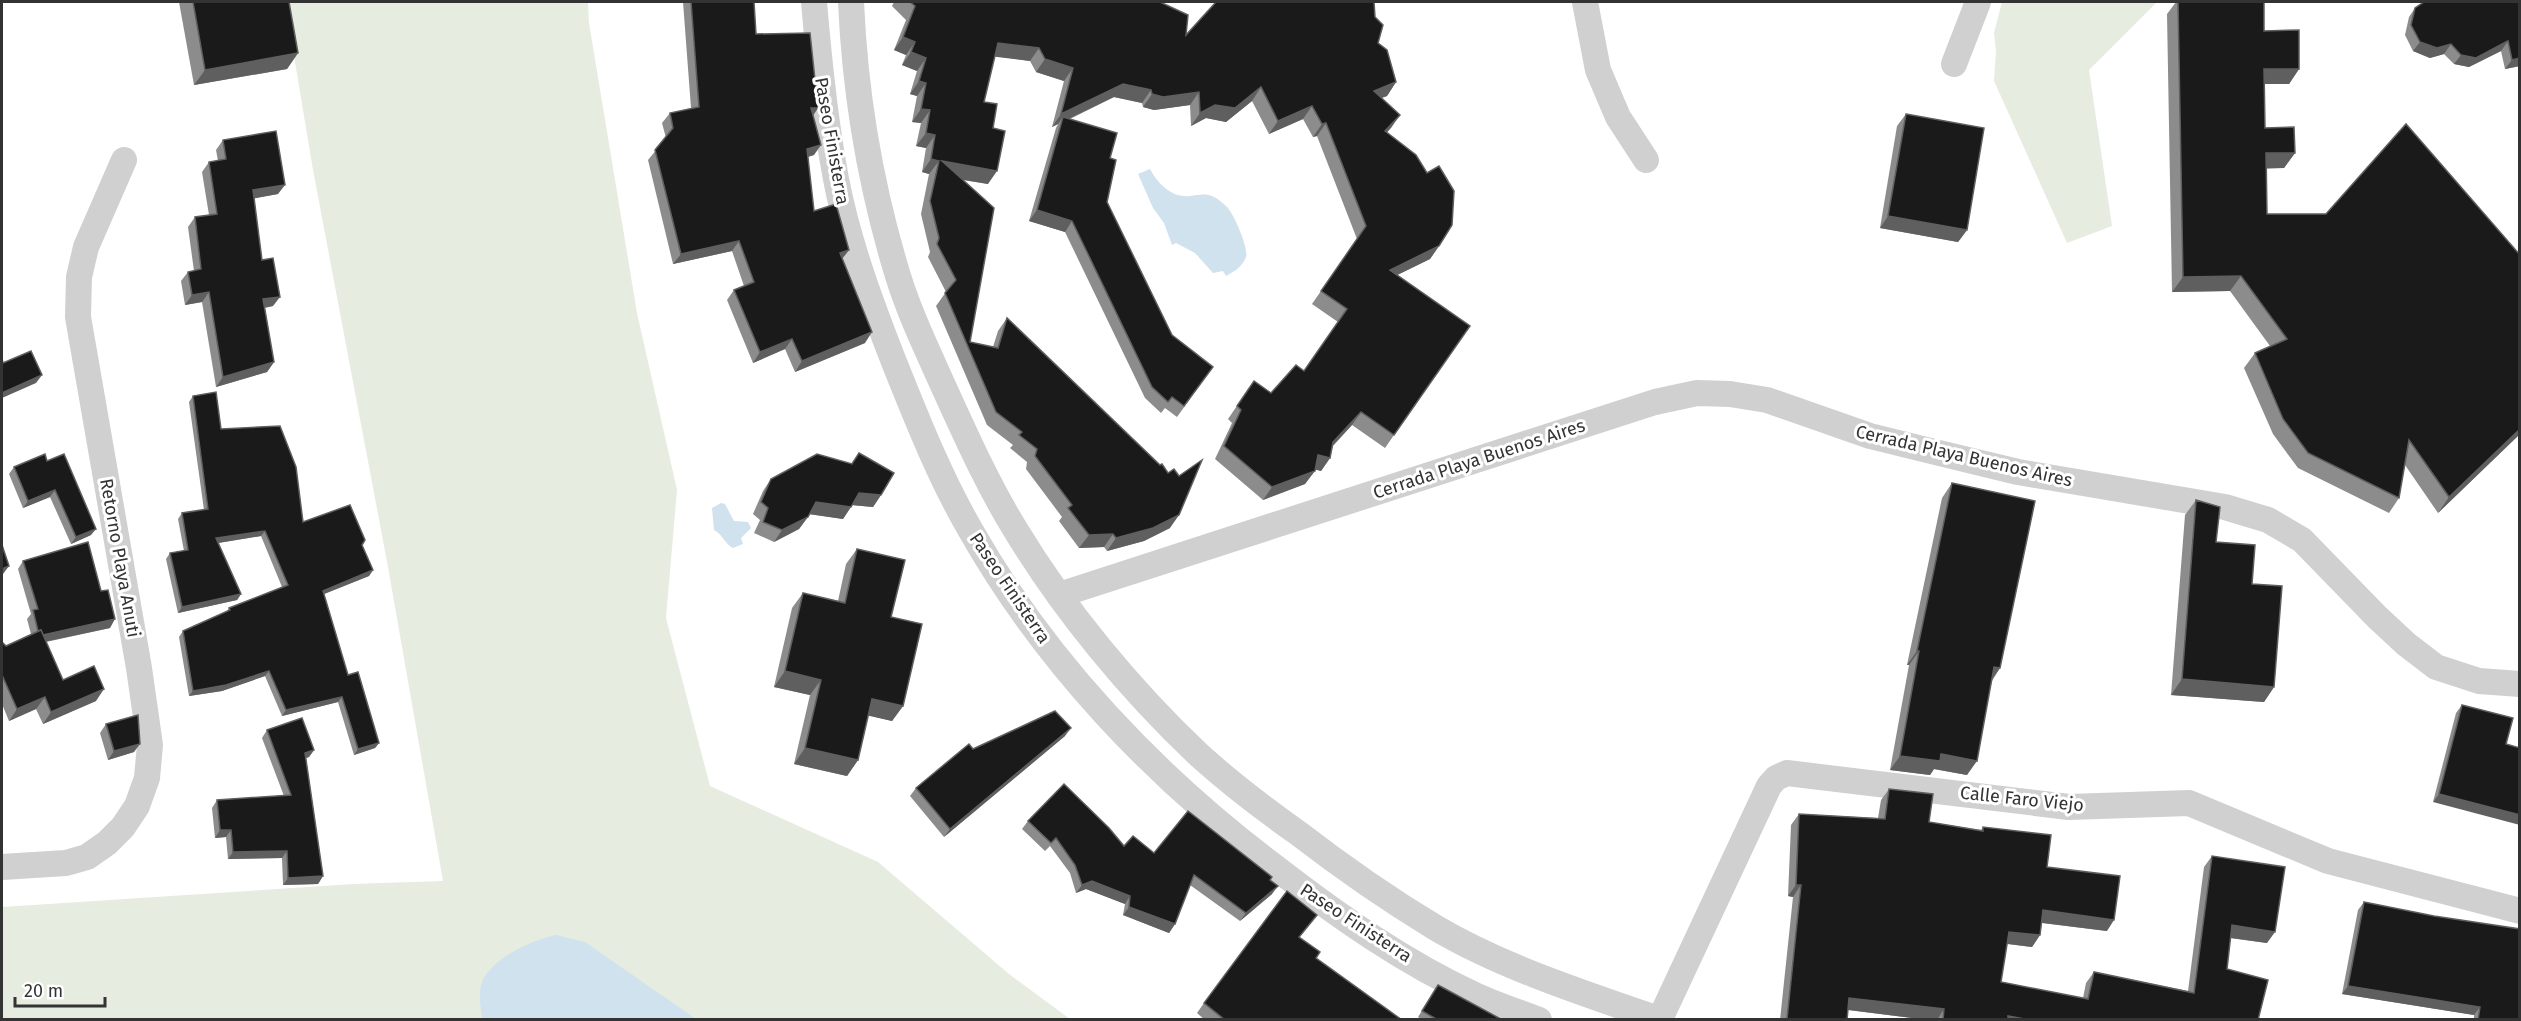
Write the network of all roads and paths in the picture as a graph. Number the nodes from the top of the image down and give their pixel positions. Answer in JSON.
{"nodes":[{"id":1,"x":814,"y":2,"type":"edge"},
{"id":2,"x":851,"y":2,"type":"edge"},
{"id":3,"x":1585,"y":2,"type":"edge"},
{"id":4,"x":1978,"y":2,"type":"edge"},
{"id":5,"x":1954,"y":64,"type":"dead end"},
{"id":6,"x":124,"y":160,"type":"dead end"},
{"id":7,"x":1646,"y":160,"type":"dead end"},
{"id":8,"x":1059,"y":595,"type":"junction"},
{"id":9,"x":2520,"y":684,"type":"edge"},
{"id":10,"x":2,"y":867,"type":"edge"},
{"id":11,"x":2520,"y":911,"type":"edge"},
{"id":12,"x":1495,"y":958,"type":"junction"},
{"id":13,"x":1477,"y":996,"type":"junction"},
{"id":14,"x":1660,"y":1019,"type":"edge"},
{"id":15,"x":1539,"y":1020,"type":"edge"}],
"edges":[{"from":1,"to":13,"type":"street","name":"Paseo Finisterra"},
{"from":2,"to":8,"type":"street","name":"Paseo Finisterra"},
{"from":3,"to":7,"type":"street"},
{"from":4,"to":5,"type":"street"},
{"from":6,"to":10,"type":"street","name":"Retorno Playa Anuti"},
{"from":8,"to":9,"type":"street","name":"Cerrada Playa Buenos Aires"},
{"from":8,"to":12,"type":"street","name":"Paseo Finisterra"},
{"from":11,"to":14,"type":"street","name":"Calle Faro Viejo"},
{"from":12,"to":13,"type":"street"},
{"from":12,"to":14,"type":"street","name":"Paseo Finisterra"},
{"from":13,"to":15,"type":"street","name":"Paseo Finisterra"}]}
